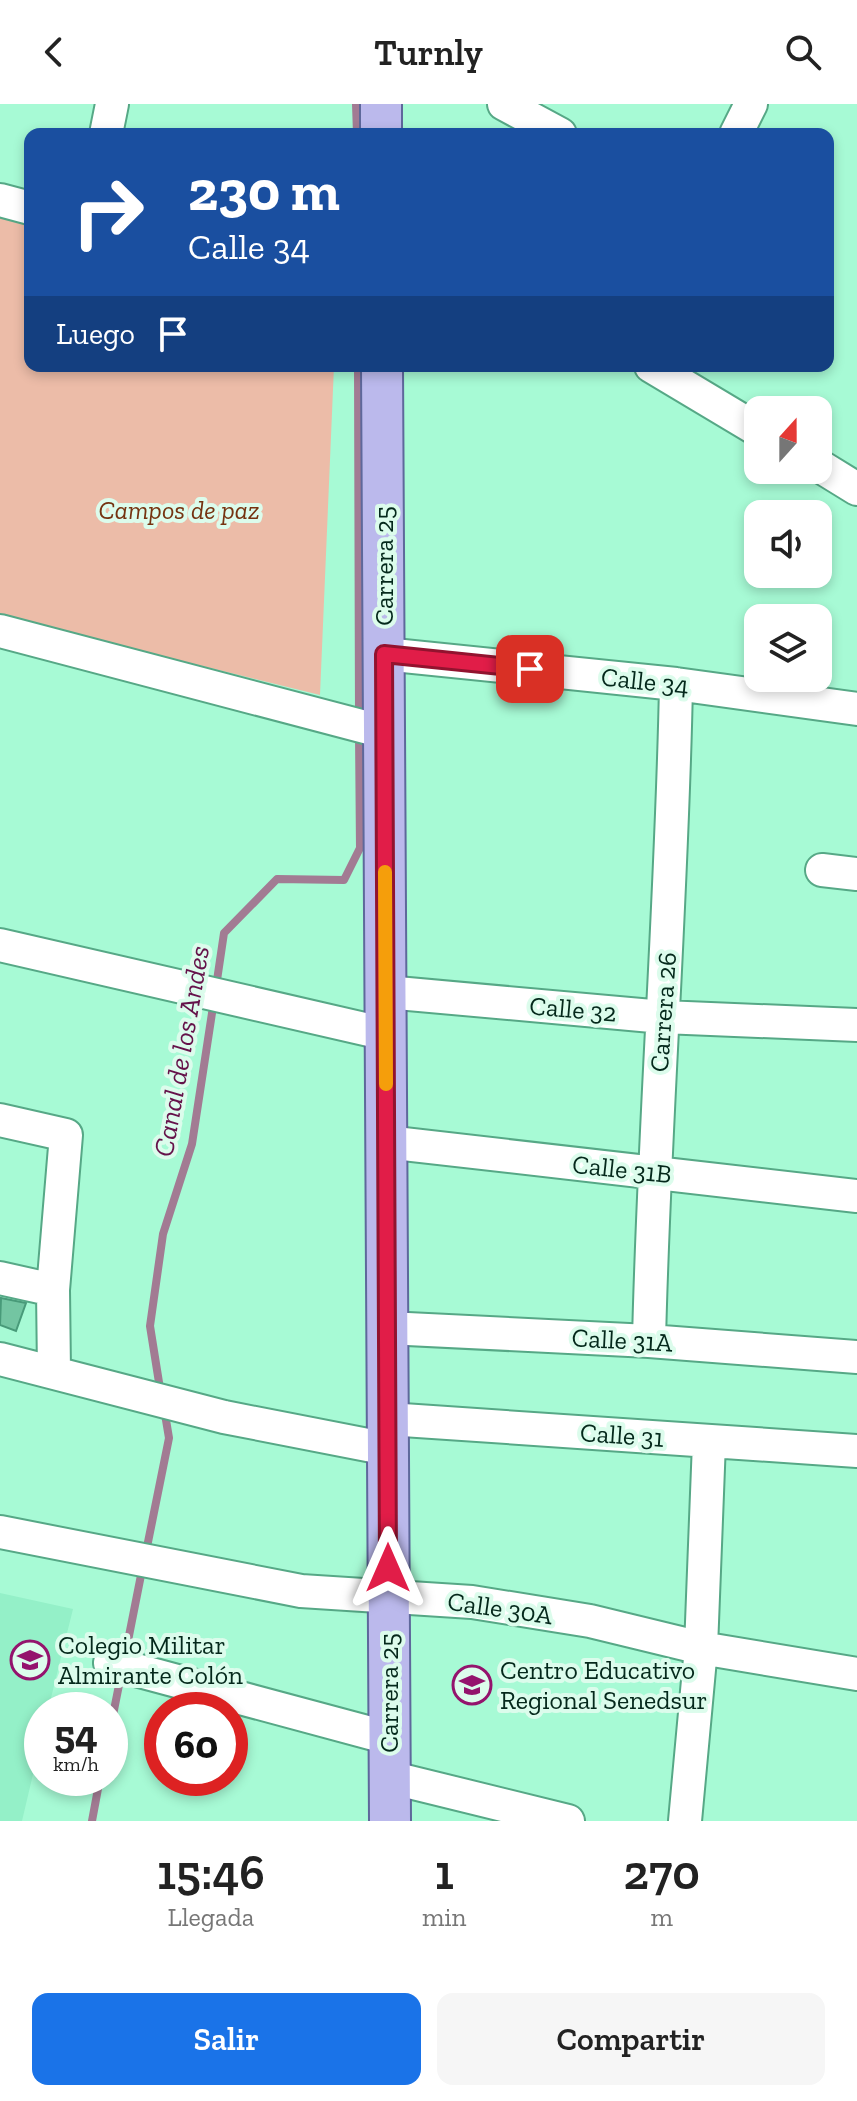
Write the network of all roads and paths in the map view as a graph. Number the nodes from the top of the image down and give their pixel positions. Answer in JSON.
{"nodes":[{"id":1,"x":112,"y":104,"type":"edge"},
{"id":2,"x":504,"y":104,"type":"edge"},
{"id":3,"x":751,"y":104,"type":"edge"},
{"id":4,"x":107,"y":128,"type":"edge"},
{"id":5,"x":549,"y":128,"type":"edge"},
{"id":6,"x":739,"y":128,"type":"edge"},
{"id":7,"x":0,"y":200,"type":"edge"},
{"id":8,"x":24,"y":206,"type":"edge"},
{"id":9,"x":382,"y":372,"type":"edge"},
{"id":10,"x":661,"y":372,"type":"edge"},
{"id":11,"x":744,"y":422,"type":"edge"},
{"id":12,"x":832,"y":474,"type":"edge"},
{"id":13,"x":857,"y":489,"type":"edge"},
{"id":14,"x":0,"y":631,"type":"edge"},
{"id":15,"x":384,"y":654,"type":"junction"},
{"id":16,"x":676,"y":684,"type":"junction"},
{"id":17,"x":857,"y":709,"type":"edge"},
{"id":18,"x":384,"y":732,"type":"junction"},
{"id":19,"x":822,"y":870,"type":"dead end"},
{"id":20,"x":857,"y":874,"type":"edge"},
{"id":21,"x":0,"y":945,"type":"edge"},
{"id":22,"x":386,"y":992,"type":"junction"},
{"id":23,"x":663,"y":1017,"type":"junction"},
{"id":24,"x":857,"y":1025,"type":"edge"},
{"id":25,"x":386,"y":1034,"type":"junction"},
{"id":26,"x":0,"y":1120,"type":"edge"},
{"id":27,"x":386,"y":1142,"type":"junction"},
{"id":28,"x":653,"y":1172,"type":"junction"},
{"id":29,"x":857,"y":1196,"type":"edge"},
{"id":30,"x":0,"y":1278,"type":"edge"},
{"id":31,"x":53,"y":1290,"type":"junction"},
{"id":32,"x":387,"y":1328,"type":"junction"},
{"id":33,"x":649,"y":1341,"type":"junction"},
{"id":34,"x":857,"y":1357,"type":"edge"},
{"id":35,"x":0,"y":1359,"type":"edge"},
{"id":36,"x":54,"y":1372,"type":"junction"},
{"id":37,"x":388,"y":1434,"type":"junction"},
{"id":38,"x":709,"y":1442,"type":"junction"},
{"id":39,"x":857,"y":1451,"type":"edge"},
{"id":40,"x":0,"y":1532,"type":"edge"},
{"id":41,"x":389,"y":1598,"type":"junction"},
{"id":42,"x":701,"y":1648,"type":"junction"},
{"id":43,"x":110,"y":1663,"type":"dead end"},
{"id":44,"x":857,"y":1674,"type":"edge"},
{"id":45,"x":389,"y":1758,"type":"junction"},
{"id":46,"x":390,"y":1821,"type":"edge"},
{"id":47,"x":568,"y":1821,"type":"edge"},
{"id":48,"x":685,"y":1821,"type":"edge"}],
"edges":[{"from":1,"to":4,"type":"street"},
{"from":2,"to":5,"type":"street"},
{"from":3,"to":6,"type":"street"},
{"from":7,"to":8,"type":"street"},
{"from":9,"to":15,"type":"main road","name":"Carrera 25"},
{"from":10,"to":11,"type":"street"},
{"from":12,"to":13,"type":"street"},
{"from":14,"to":18,"type":"street"},
{"from":15,"to":16,"type":"street","name":"Calle 34"},
{"from":15,"to":18,"type":"main road","name":"Carrera 25"},
{"from":16,"to":17,"type":"street","name":"Calle 34"},
{"from":16,"to":23,"type":"street","name":"Carrera 26"},
{"from":18,"to":22,"type":"main road","name":"Carrera 25"},
{"from":19,"to":20,"type":"street"},
{"from":21,"to":25,"type":"street"},
{"from":22,"to":23,"type":"street","name":"Calle 32"},
{"from":22,"to":25,"type":"main road","name":"Carrera 25"},
{"from":23,"to":24,"type":"street","name":"Calle 32"},
{"from":23,"to":28,"type":"street","name":"Carrera 26"},
{"from":25,"to":27,"type":"main road","name":"Carrera 25"},
{"from":26,"to":31,"type":"street"},
{"from":27,"to":28,"type":"street","name":"Calle 31B"},
{"from":27,"to":32,"type":"main road","name":"Carrera 25"},
{"from":28,"to":29,"type":"street","name":"Calle 31B"},
{"from":28,"to":33,"type":"street","name":"Carrera 26"},
{"from":30,"to":31,"type":"street"},
{"from":31,"to":36,"type":"street"},
{"from":32,"to":33,"type":"street","name":"Calle 31A"},
{"from":32,"to":37,"type":"main road","name":"Carrera 25"},
{"from":33,"to":34,"type":"street","name":"Calle 31A"},
{"from":35,"to":36,"type":"street","name":"Calle 31"},
{"from":36,"to":37,"type":"street","name":"Calle 31"},
{"from":37,"to":38,"type":"street","name":"Calle 31"},
{"from":37,"to":41,"type":"main road","name":"Carrera 25"},
{"from":38,"to":39,"type":"street","name":"Calle 31"},
{"from":38,"to":42,"type":"street"},
{"from":40,"to":41,"type":"street","name":"Calle 30A"},
{"from":41,"to":42,"type":"street","name":"Calle 30A"},
{"from":41,"to":45,"type":"main road","name":"Carrera 25"},
{"from":42,"to":44,"type":"street","name":"Calle 30A"},
{"from":42,"to":48,"type":"street"},
{"from":43,"to":45,"type":"street"},
{"from":45,"to":46,"type":"main road","name":"Carrera 25"},
{"from":45,"to":47,"type":"street"}]}
